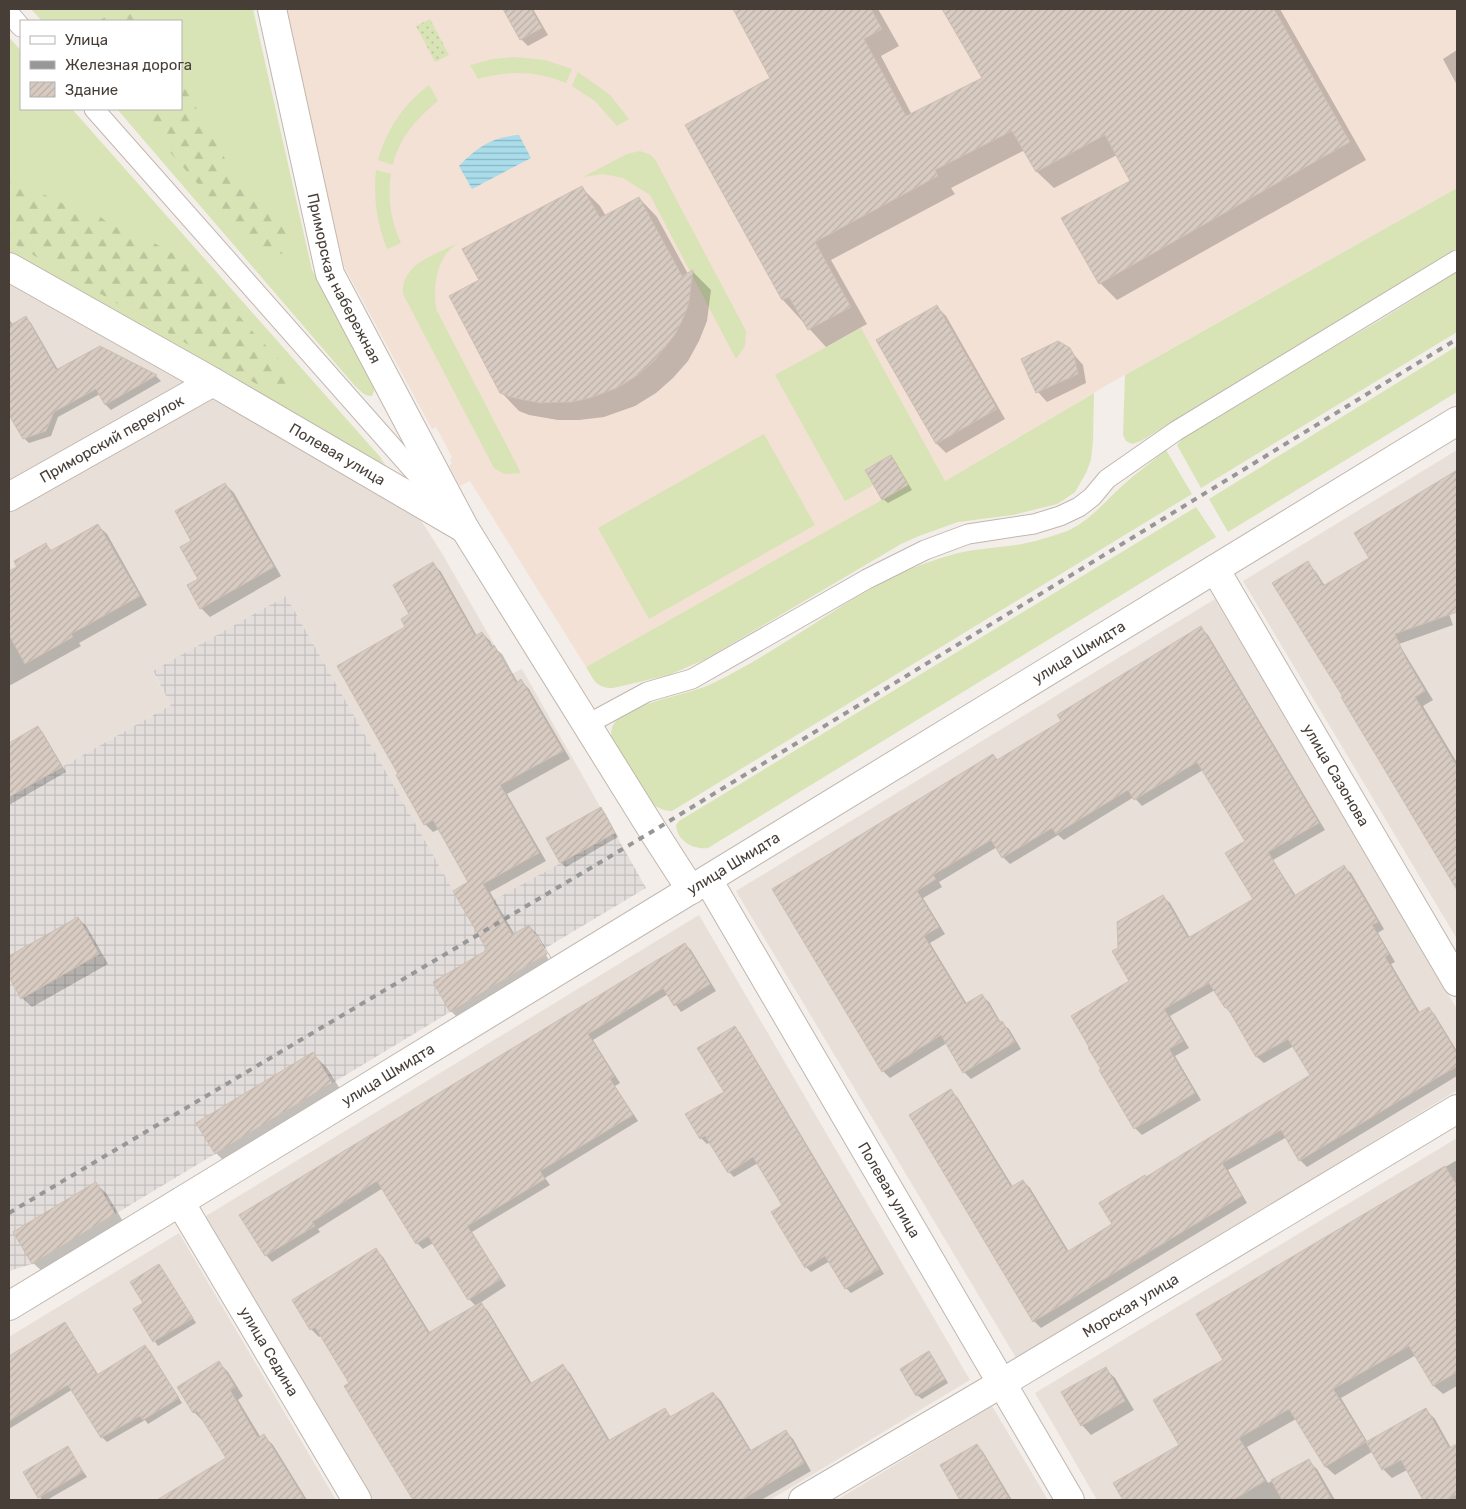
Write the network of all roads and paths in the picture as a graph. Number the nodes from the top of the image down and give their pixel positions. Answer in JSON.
{"nodes":[{"id":1,"x":272,"y":9,"type":"edge"},
{"id":2,"x":9,"y":13,"type":"edge"},
{"id":3,"x":20,"y":26,"type":"edge"},
{"id":4,"x":95,"y":110,"type":"edge"},
{"id":5,"x":1457,"y":260,"type":"edge"},
{"id":6,"x":9,"y":267,"type":"edge"},
{"id":7,"x":213,"y":382,"type":"junction"},
{"id":8,"x":1457,"y":421,"type":"edge"},
{"id":9,"x":9,"y":497,"type":"edge"},
{"id":10,"x":465,"y":529,"type":"junction"},
{"id":11,"x":1215,"y":569,"type":"junction"},
{"id":12,"x":586,"y":725,"type":"junction"},
{"id":13,"x":700,"y":885,"type":"junction"},
{"id":14,"x":1457,"y":982,"type":"edge"},
{"id":15,"x":1457,"y":1109,"type":"edge"},
{"id":16,"x":180,"y":1202,"type":"junction"},
{"id":17,"x":9,"y":1306,"type":"edge"},
{"id":18,"x":1002,"y":1383,"type":"junction"},
{"id":19,"x":357,"y":1500,"type":"edge"},
{"id":20,"x":803,"y":1500,"type":"edge"},
{"id":21,"x":1070,"y":1500,"type":"edge"}],
"edges":[{"from":1,"to":10,"type":"street","name":"Приморская набережная"},
{"from":2,"to":3,"type":"lane"},
{"from":4,"to":10,"type":"lane"},
{"from":5,"to":12,"type":"lane"},
{"from":6,"to":7,"type":"street","name":"Полевая улица"},
{"from":7,"to":9,"type":"street","name":"Приморский переулок"},
{"from":7,"to":10,"type":"street","name":"Полевая улица"},
{"from":8,"to":11,"type":"street","name":"улица Шмидта"},
{"from":10,"to":12,"type":"street","name":"Полевая улица"},
{"from":11,"to":13,"type":"street","name":"улица Шмидта"},
{"from":11,"to":14,"type":"street","name":"улица Сазонова"},
{"from":12,"to":13,"type":"street","name":"Полевая улица"},
{"from":13,"to":16,"type":"street","name":"улица Шмидта"},
{"from":13,"to":18,"type":"street","name":"Полевая улица"},
{"from":15,"to":18,"type":"street","name":"Морская улица"},
{"from":16,"to":17,"type":"street","name":"улица Шмидта"},
{"from":16,"to":19,"type":"street","name":"улица Седина"},
{"from":18,"to":20,"type":"street","name":"Морская улица"},
{"from":18,"to":21,"type":"street","name":"Полевая улица"}]}
